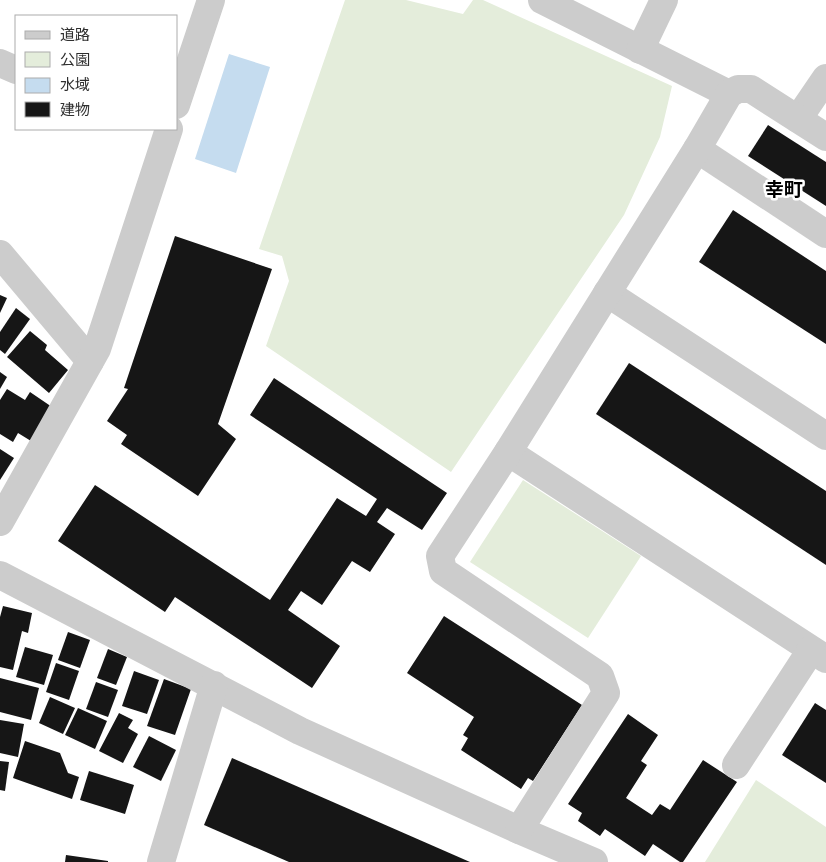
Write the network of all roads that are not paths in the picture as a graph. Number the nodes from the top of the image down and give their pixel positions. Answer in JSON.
{"nodes":[{"id":1,"x":211,"y":0,"type":"edge"},
{"id":2,"x":542,"y":0,"type":"edge"},
{"id":3,"x":664,"y":0,"type":"edge"},
{"id":4,"x":640,"y":50,"type":"junction"},
{"id":5,"x":0,"y":63,"type":"edge"},
{"id":6,"x":15,"y":70,"type":"edge"},
{"id":7,"x":826,"y":78,"type":"edge"},
{"id":8,"x":729,"y":94,"type":"junction"},
{"id":9,"x":178,"y":99,"type":"edge"},
{"id":10,"x":798,"y":119,"type":"junction"},
{"id":11,"x":162,"y":131,"type":"edge"},
{"id":12,"x":826,"y":137,"type":"edge"},
{"id":13,"x":697,"y":149,"type":"junction"},
{"id":14,"x":826,"y":234,"type":"edge"},
{"id":15,"x":0,"y":254,"type":"edge"},
{"id":16,"x":607,"y":293,"type":"junction"},
{"id":17,"x":90,"y":361,"type":"junction"},
{"id":18,"x":826,"y":436,"type":"edge"},
{"id":19,"x":508,"y":452,"type":"junction"},
{"id":20,"x":0,"y":522,"type":"edge"},
{"id":21,"x":0,"y":575,"type":"edge"},
{"id":22,"x":819,"y":655,"type":"edge"},
{"id":23,"x":214,"y":685,"type":"junction"},
{"id":24,"x":736,"y":765,"type":"dead end"},
{"id":25,"x":519,"y":830,"type":"junction"},
{"id":26,"x":161,"y":862,"type":"edge"},
{"id":27,"x":594,"y":862,"type":"edge"}],
"edges":[{"from":1,"to":9,"type":"street"},
{"from":2,"to":4,"type":"street"},
{"from":3,"to":4,"type":"street"},
{"from":4,"to":8,"type":"street"},
{"from":5,"to":6,"type":"street"},
{"from":7,"to":10,"type":"street"},
{"from":8,"to":10,"type":"street"},
{"from":8,"to":13,"type":"street"},
{"from":10,"to":12,"type":"street"},
{"from":11,"to":17,"type":"street"},
{"from":13,"to":14,"type":"street"},
{"from":13,"to":16,"type":"street"},
{"from":15,"to":17,"type":"street"},
{"from":16,"to":18,"type":"street"},
{"from":16,"to":19,"type":"street"},
{"from":17,"to":20,"type":"street"},
{"from":19,"to":22,"type":"street"},
{"from":19,"to":25,"type":"street"},
{"from":21,"to":23,"type":"street"},
{"from":22,"to":24,"type":"street"},
{"from":23,"to":25,"type":"street"},
{"from":23,"to":26,"type":"street"},
{"from":25,"to":27,"type":"street"}]}
